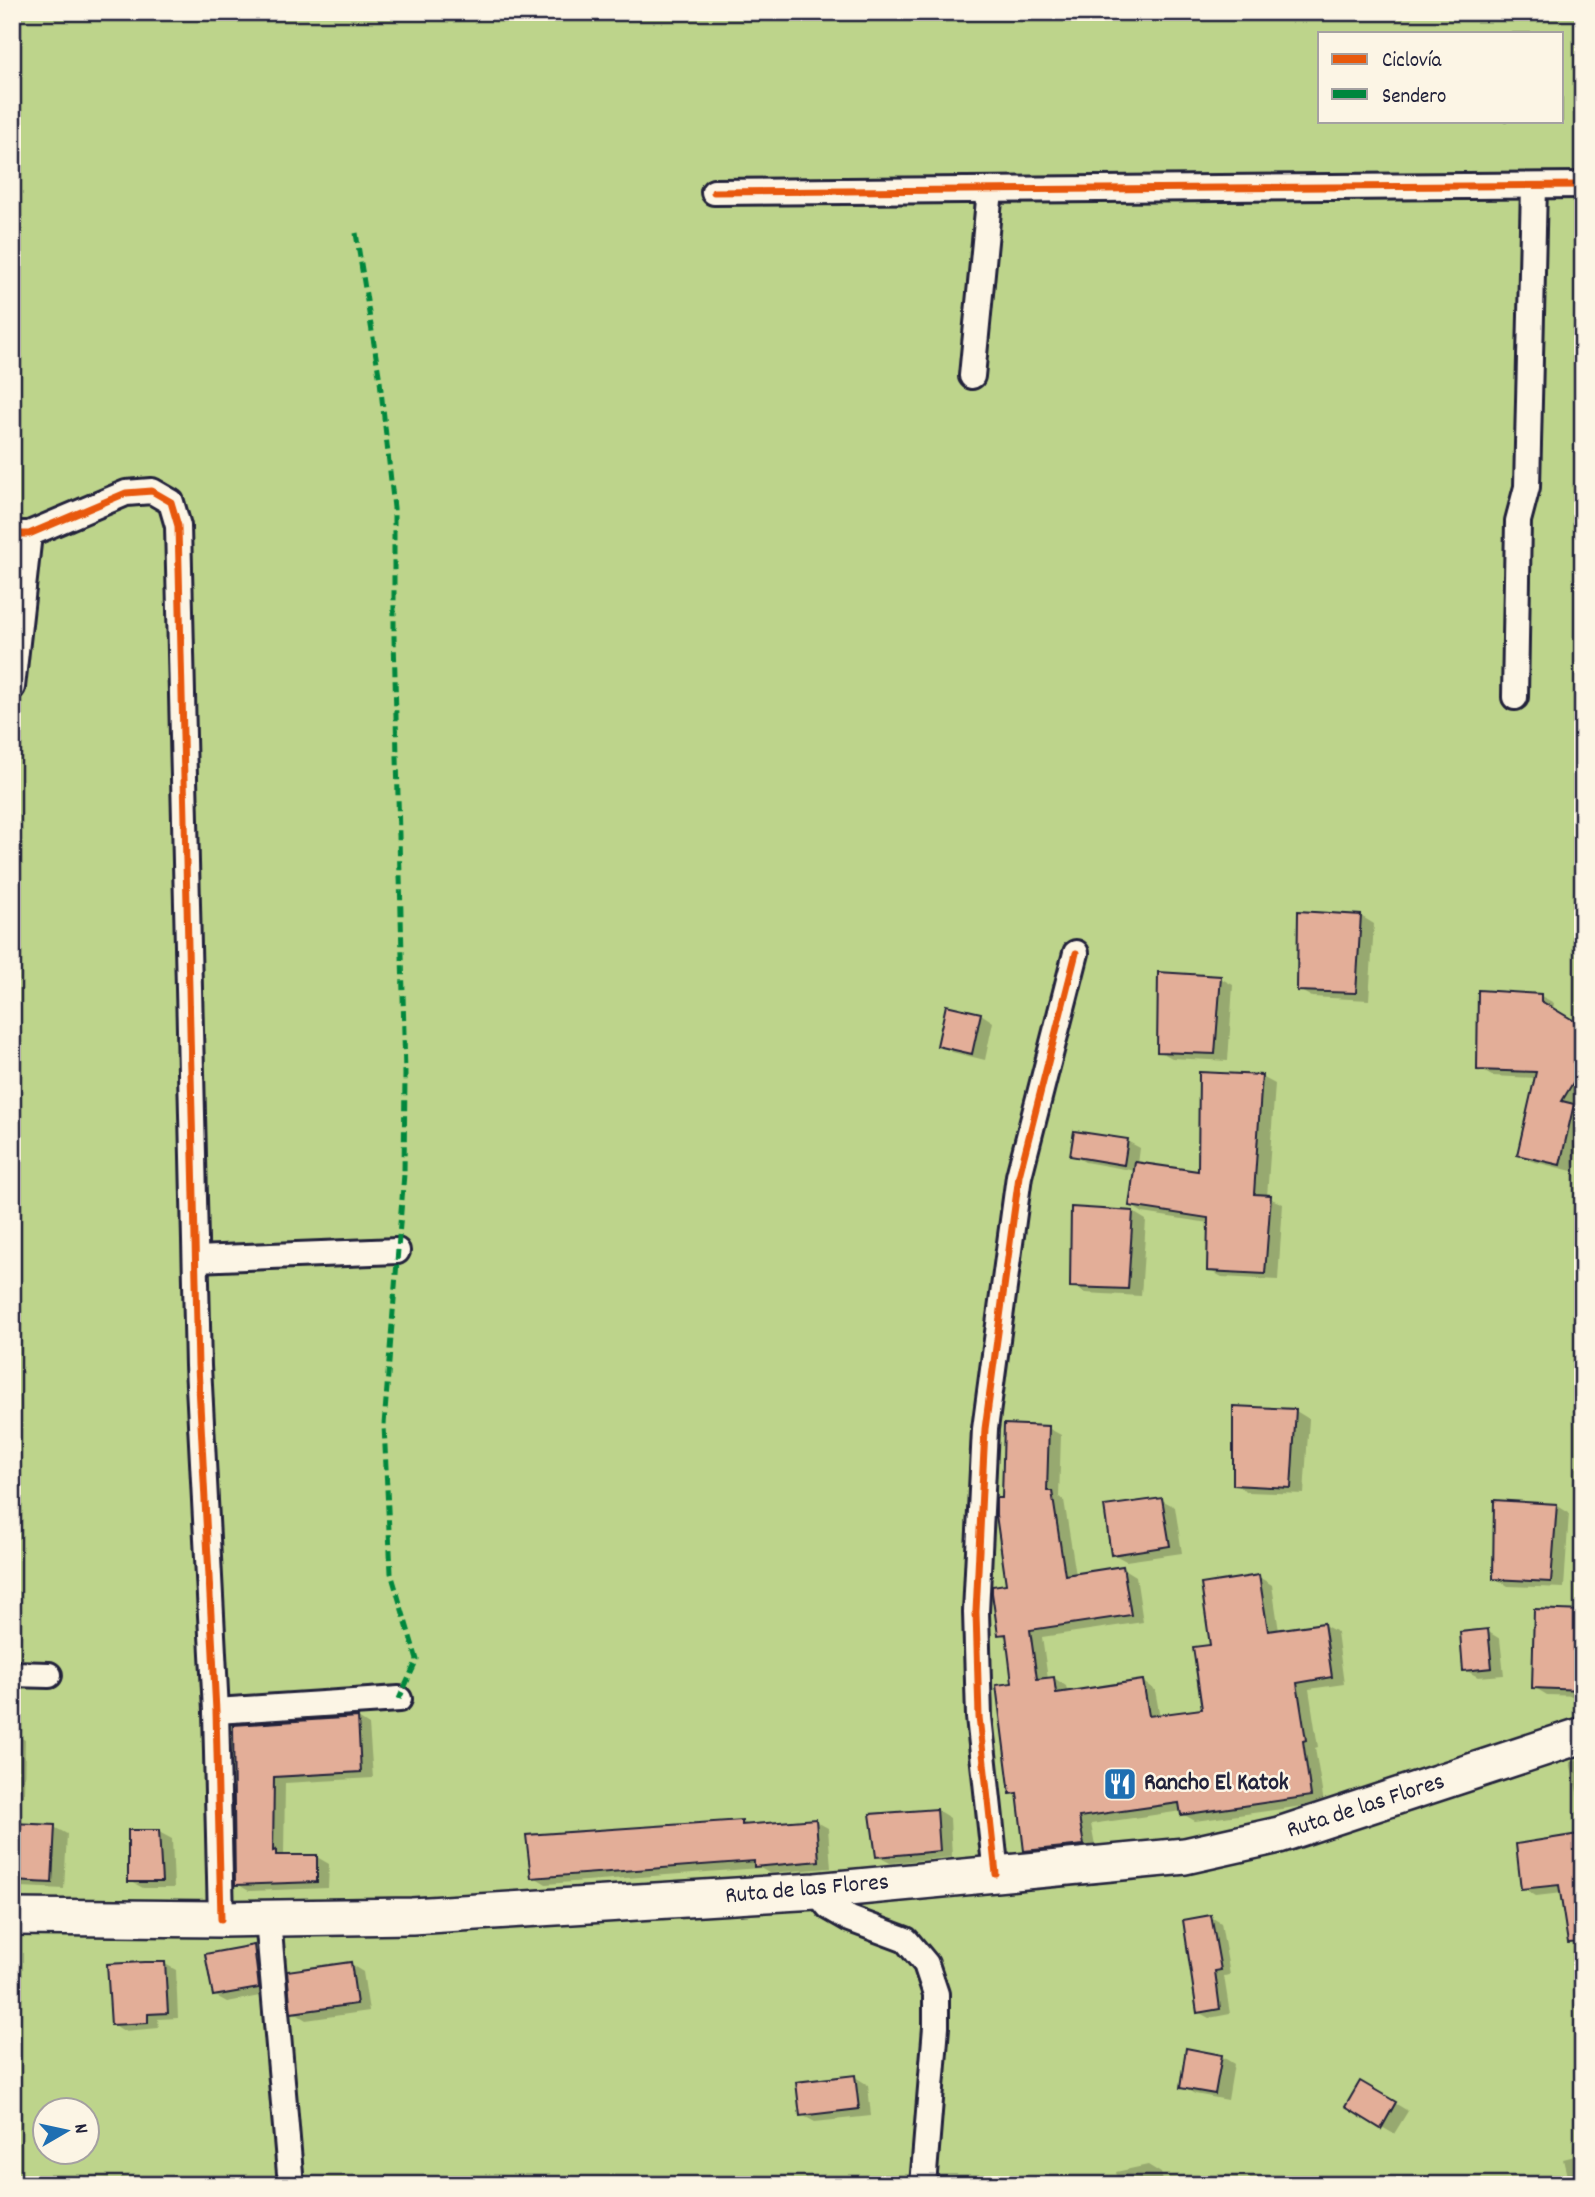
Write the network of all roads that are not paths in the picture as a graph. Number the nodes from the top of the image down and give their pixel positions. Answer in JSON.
{"nodes":[{"id":1,"x":1583,"y":185,"type":"edge"},
{"id":2,"x":1534,"y":186,"type":"junction"},
{"id":3,"x":990,"y":190,"type":"junction"},
{"id":4,"x":713,"y":192,"type":"dead end"},
{"id":5,"x":972,"y":376,"type":"dead end"},
{"id":6,"x":21,"y":534,"type":"edge"},
{"id":7,"x":12,"y":687,"type":"edge"},
{"id":8,"x":1515,"y":697,"type":"dead end"},
{"id":9,"x":1076,"y":953,"type":"dead end"},
{"id":10,"x":397,"y":1251,"type":"dead end"},
{"id":11,"x":196,"y":1259,"type":"junction"},
{"id":12,"x":12,"y":1674,"type":"edge"},
{"id":13,"x":49,"y":1675,"type":"dead end"},
{"id":14,"x":399,"y":1699,"type":"dead end"},
{"id":15,"x":216,"y":1711,"type":"junction"},
{"id":16,"x":1583,"y":1735,"type":"edge"},
{"id":17,"x":996,"y":1874,"type":"junction"},
{"id":18,"x":816,"y":1891,"type":"junction"},
{"id":19,"x":12,"y":1917,"type":"edge"},
{"id":20,"x":221,"y":1919,"type":"junction"},
{"id":21,"x":268,"y":1919,"type":"junction"},
{"id":22,"x":291,"y":2185,"type":"edge"},
{"id":23,"x":923,"y":2185,"type":"edge"}],
"edges":[{"from":1,"to":2,"type":"street"},
{"from":2,"to":3,"type":"street"},
{"from":2,"to":8,"type":"street"},
{"from":3,"to":4,"type":"street"},
{"from":3,"to":5,"type":"street"},
{"from":6,"to":7,"type":"street"},
{"from":6,"to":11,"type":"street"},
{"from":9,"to":17,"type":"street"},
{"from":10,"to":11,"type":"street"},
{"from":11,"to":15,"type":"street"},
{"from":12,"to":13,"type":"street"},
{"from":14,"to":15,"type":"street"},
{"from":15,"to":20,"type":"street"},
{"from":16,"to":17,"type":"main road","name":"Ruta de las Flores"},
{"from":17,"to":18,"type":"main road","name":"Ruta de las Flores"},
{"from":18,"to":21,"type":"main road","name":"Ruta de las Flores"},
{"from":18,"to":23,"type":"street"},
{"from":19,"to":20,"type":"main road","name":"Ruta de las Flores"},
{"from":20,"to":21,"type":"main road","name":"Ruta de las Flores"},
{"from":21,"to":22,"type":"street"}]}
